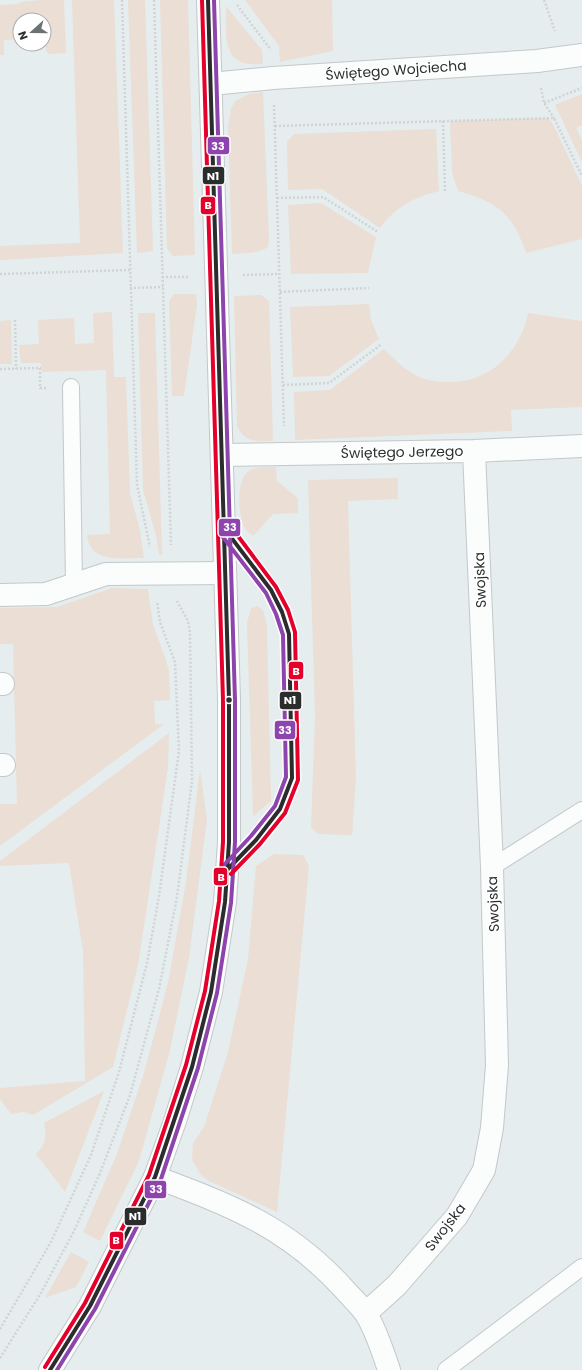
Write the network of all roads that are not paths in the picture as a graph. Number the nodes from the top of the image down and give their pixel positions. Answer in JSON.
{"nodes":[{"id":1,"x":208,"y":0,"type":"edge"},
{"id":2,"x":573,"y":56,"type":"edge"},
{"id":3,"x":211,"y":84,"type":"junction"},
{"id":4,"x":71,"y":387,"type":"road end"},
{"id":5,"x":582,"y":446,"type":"edge"},
{"id":6,"x":474,"y":451,"type":"junction"},
{"id":7,"x":222,"y":455,"type":"junction"},
{"id":8,"x":224,"y":528,"type":"junction"},
{"id":9,"x":225,"y":573,"type":"junction"},
{"id":10,"x":74,"y":585,"type":"junction"},
{"id":11,"x":0,"y":595,"type":"edge"},
{"id":12,"x":582,"y":810,"type":"edge"},
{"id":13,"x":492,"y":867,"type":"junction"},
{"id":14,"x":227,"y":870,"type":"junction"},
{"id":15,"x":155,"y":1177,"type":"junction"},
{"id":16,"x":582,"y":1267,"type":"edge"},
{"id":17,"x":366,"y":1314,"type":"junction"},
{"id":18,"x":50,"y":1370,"type":"edge"},
{"id":19,"x":390,"y":1370,"type":"edge"},
{"id":20,"x":446,"y":1370,"type":"edge"}],
"edges":[{"from":1,"to":3,"type":"street"},
{"from":2,"to":3,"type":"street","name":"Świętego Wojciecha"},
{"from":3,"to":7,"type":"street"},
{"from":4,"to":10,"type":"lane"},
{"from":5,"to":6,"type":"street","name":"Świętego Jerzego"},
{"from":6,"to":7,"type":"street","name":"Świętego Jerzego"},
{"from":6,"to":13,"type":"street","name":"Swojska"},
{"from":7,"to":8,"type":"street"},
{"from":8,"to":9,"type":"street"},
{"from":8,"to":14,"type":"lane"},
{"from":9,"to":10,"type":"street"},
{"from":9,"to":14,"type":"street"},
{"from":10,"to":11,"type":"street"},
{"from":12,"to":13,"type":"lane"},
{"from":13,"to":17,"type":"street","name":"Swojska"},
{"from":14,"to":15,"type":"street"},
{"from":15,"to":17,"type":"street"},
{"from":15,"to":18,"type":"street"},
{"from":16,"to":20,"type":"lane"},
{"from":17,"to":19,"type":"street"}]}
